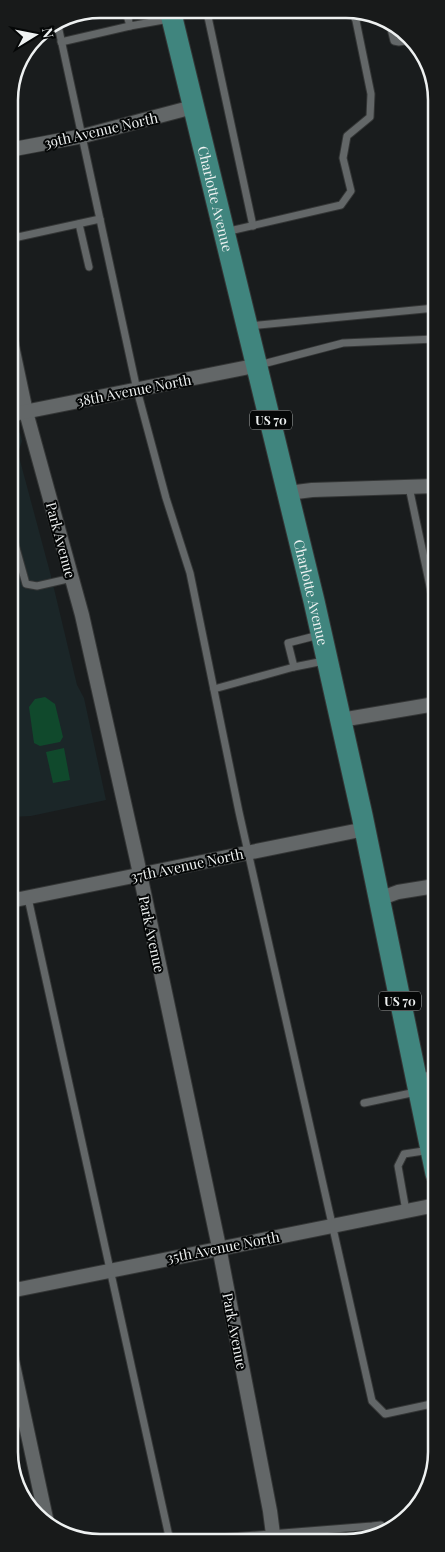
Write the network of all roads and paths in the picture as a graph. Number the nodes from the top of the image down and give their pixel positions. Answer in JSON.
{"nodes":[{"id":1,"x":128,"y":18,"type":"edge"},
{"id":2,"x":164,"y":18,"type":"edge"},
{"id":3,"x":172,"y":18,"type":"edge"},
{"id":4,"x":208,"y":18,"type":"edge"},
{"id":5,"x":355,"y":19,"type":"edge"},
{"id":6,"x":130,"y":26,"type":"junction"},
{"id":7,"x":392,"y":32,"type":"edge"},
{"id":8,"x":60,"y":37,"type":"edge"},
{"id":9,"x":402,"y":41,"type":"edge"},
{"id":10,"x":61,"y":42,"type":"junction"},
{"id":11,"x":193,"y":107,"type":"junction"},
{"id":12,"x":82,"y":136,"type":"junction"},
{"id":13,"x":18,"y":148,"type":"edge"},
{"id":14,"x":100,"y":218,"type":"junction"},
{"id":15,"x":79,"y":224,"type":"junction"},
{"id":16,"x":253,"y":226,"type":"junction"},
{"id":17,"x":224,"y":232,"type":"junction"},
{"id":18,"x":18,"y":237,"type":"edge"},
{"id":19,"x":89,"y":267,"type":"dead end"},
{"id":20,"x":428,"y":309,"type":"edge"},
{"id":21,"x":248,"y":326,"type":"junction"},
{"id":22,"x":428,"y":339,"type":"edge"},
{"id":23,"x":258,"y":365,"type":"junction"},
{"id":24,"x":18,"y":374,"type":"edge"},
{"id":25,"x":137,"y":390,"type":"junction"},
{"id":26,"x":26,"y":412,"type":"junction"},
{"id":27,"x":18,"y":413,"type":"edge"},
{"id":28,"x":428,"y":486,"type":"edge"},
{"id":29,"x":409,"y":487,"type":"junction"},
{"id":30,"x":288,"y":493,"type":"junction"},
{"id":31,"x":18,"y":555,"type":"edge"},
{"id":32,"x":428,"y":575,"type":"edge"},
{"id":33,"x":72,"y":578,"type":"junction"},
{"id":34,"x":322,"y":634,"type":"junction"},
{"id":35,"x":328,"y":660,"type":"junction"},
{"id":36,"x":294,"y":668,"type":"junction"},
{"id":37,"x":214,"y":689,"type":"junction"},
{"id":38,"x":428,"y":706,"type":"edge"},
{"id":39,"x":341,"y":720,"type":"junction"},
{"id":40,"x":365,"y":828,"type":"junction"},
{"id":41,"x":248,"y":852,"type":"junction"},
{"id":42,"x":140,"y":875,"type":"junction"},
{"id":43,"x":427,"y":887,"type":"edge"},
{"id":44,"x":28,"y":898,"type":"junction"},
{"id":45,"x":18,"y":900,"type":"edge"},
{"id":46,"x":379,"y":900,"type":"junction"},
{"id":47,"x":424,"y":1083,"type":"edge"},
{"id":48,"x":364,"y":1103,"type":"dead end"},
{"id":49,"x":427,"y":1119,"type":"edge"},
{"id":50,"x":427,"y":1150,"type":"edge"},
{"id":51,"x":427,"y":1207,"type":"edge"},
{"id":52,"x":406,"y":1211,"type":"junction"},
{"id":53,"x":334,"y":1226,"type":"junction"},
{"id":54,"x":219,"y":1247,"type":"junction"},
{"id":55,"x":111,"y":1270,"type":"junction"},
{"id":56,"x":18,"y":1289,"type":"edge"},
{"id":57,"x":18,"y":1389,"type":"edge"},
{"id":58,"x":427,"y":1405,"type":"edge"},
{"id":59,"x":45,"y":1513,"type":"edge"},
{"id":60,"x":381,"y":1526,"type":"edge"},
{"id":61,"x":168,"y":1534,"type":"edge"},
{"id":62,"x":273,"y":1534,"type":"edge"},
{"id":63,"x":307,"y":1534,"type":"edge"}],
"edges":[{"from":1,"to":6,"type":"lane"},
{"from":2,"to":6,"type":"lane"},
{"from":3,"to":11,"type":"main road","name":"Charlotte Avenue","number":"US 70"},
{"from":4,"to":16,"type":"lane"},
{"from":5,"to":16,"type":"lane"},
{"from":6,"to":10,"type":"lane"},
{"from":7,"to":9,"type":"lane"},
{"from":8,"to":10,"type":"lane"},
{"from":10,"to":12,"type":"lane"},
{"from":11,"to":12,"type":"street","name":"39th Avenue North"},
{"from":11,"to":17,"type":"main road","name":"Charlotte Avenue","number":"US 70"},
{"from":12,"to":13,"type":"street","name":"39th Avenue North"},
{"from":12,"to":14,"type":"lane"},
{"from":14,"to":15,"type":"lane"},
{"from":14,"to":25,"type":"lane"},
{"from":15,"to":18,"type":"lane"},
{"from":15,"to":19,"type":"lane"},
{"from":16,"to":17,"type":"lane"},
{"from":17,"to":21,"type":"main road","name":"Charlotte Avenue","number":"US 70"},
{"from":20,"to":21,"type":"lane"},
{"from":21,"to":23,"type":"main road","name":"Charlotte Avenue","number":"US 70"},
{"from":22,"to":23,"type":"lane"},
{"from":23,"to":25,"type":"street","name":"38th Avenue North"},
{"from":23,"to":30,"type":"main road","name":"Charlotte Avenue","number":"US 70"},
{"from":24,"to":26,"type":"street","name":"Park Avenue"},
{"from":25,"to":26,"type":"street","name":"38th Avenue North"},
{"from":25,"to":37,"type":"lane"},
{"from":26,"to":27,"type":"street","name":"38th Avenue North"},
{"from":26,"to":33,"type":"street","name":"Park Avenue"},
{"from":28,"to":29,"type":"street"},
{"from":29,"to":30,"type":"street"},
{"from":29,"to":32,"type":"lane"},
{"from":30,"to":34,"type":"main road","name":"Charlotte Avenue","number":"US 70"},
{"from":31,"to":33,"type":"lane"},
{"from":33,"to":42,"type":"street","name":"Park Avenue"},
{"from":34,"to":35,"type":"main road","name":"Charlotte Avenue","number":"US 70"},
{"from":34,"to":36,"type":"lane"},
{"from":35,"to":36,"type":"lane"},
{"from":35,"to":39,"type":"main road","name":"Charlotte Avenue","number":"US 70"},
{"from":36,"to":37,"type":"lane"},
{"from":37,"to":41,"type":"lane"},
{"from":38,"to":39,"type":"street"},
{"from":39,"to":40,"type":"main road","name":"Charlotte Avenue","number":"US 70"},
{"from":40,"to":41,"type":"street","name":"37th Avenue North"},
{"from":40,"to":46,"type":"main road","name":"Charlotte Avenue","number":"US 70"},
{"from":41,"to":42,"type":"street","name":"37th Avenue North"},
{"from":41,"to":53,"type":"lane"},
{"from":42,"to":44,"type":"street","name":"37th Avenue North"},
{"from":42,"to":54,"type":"street","name":"Park Avenue"},
{"from":43,"to":46,"type":"street"},
{"from":44,"to":45,"type":"street","name":"37th Avenue North"},
{"from":44,"to":55,"type":"lane"},
{"from":46,"to":47,"type":"main road","name":"Charlotte Avenue","number":"US 70"},
{"from":47,"to":48,"type":"lane"},
{"from":47,"to":49,"type":"main road","name":"Charlotte Avenue","number":"US 70"},
{"from":50,"to":52,"type":"lane"},
{"from":51,"to":52,"type":"street","name":"35th Avenue North"},
{"from":52,"to":53,"type":"street","name":"35th Avenue North"},
{"from":53,"to":54,"type":"street","name":"35th Avenue North"},
{"from":53,"to":58,"type":"lane"},
{"from":54,"to":55,"type":"street","name":"35th Avenue North"},
{"from":54,"to":62,"type":"street","name":"Park Avenue"},
{"from":55,"to":56,"type":"street","name":"35th Avenue North"},
{"from":55,"to":61,"type":"lane"},
{"from":57,"to":59,"type":"street"},
{"from":60,"to":63,"type":"lane"}]}
